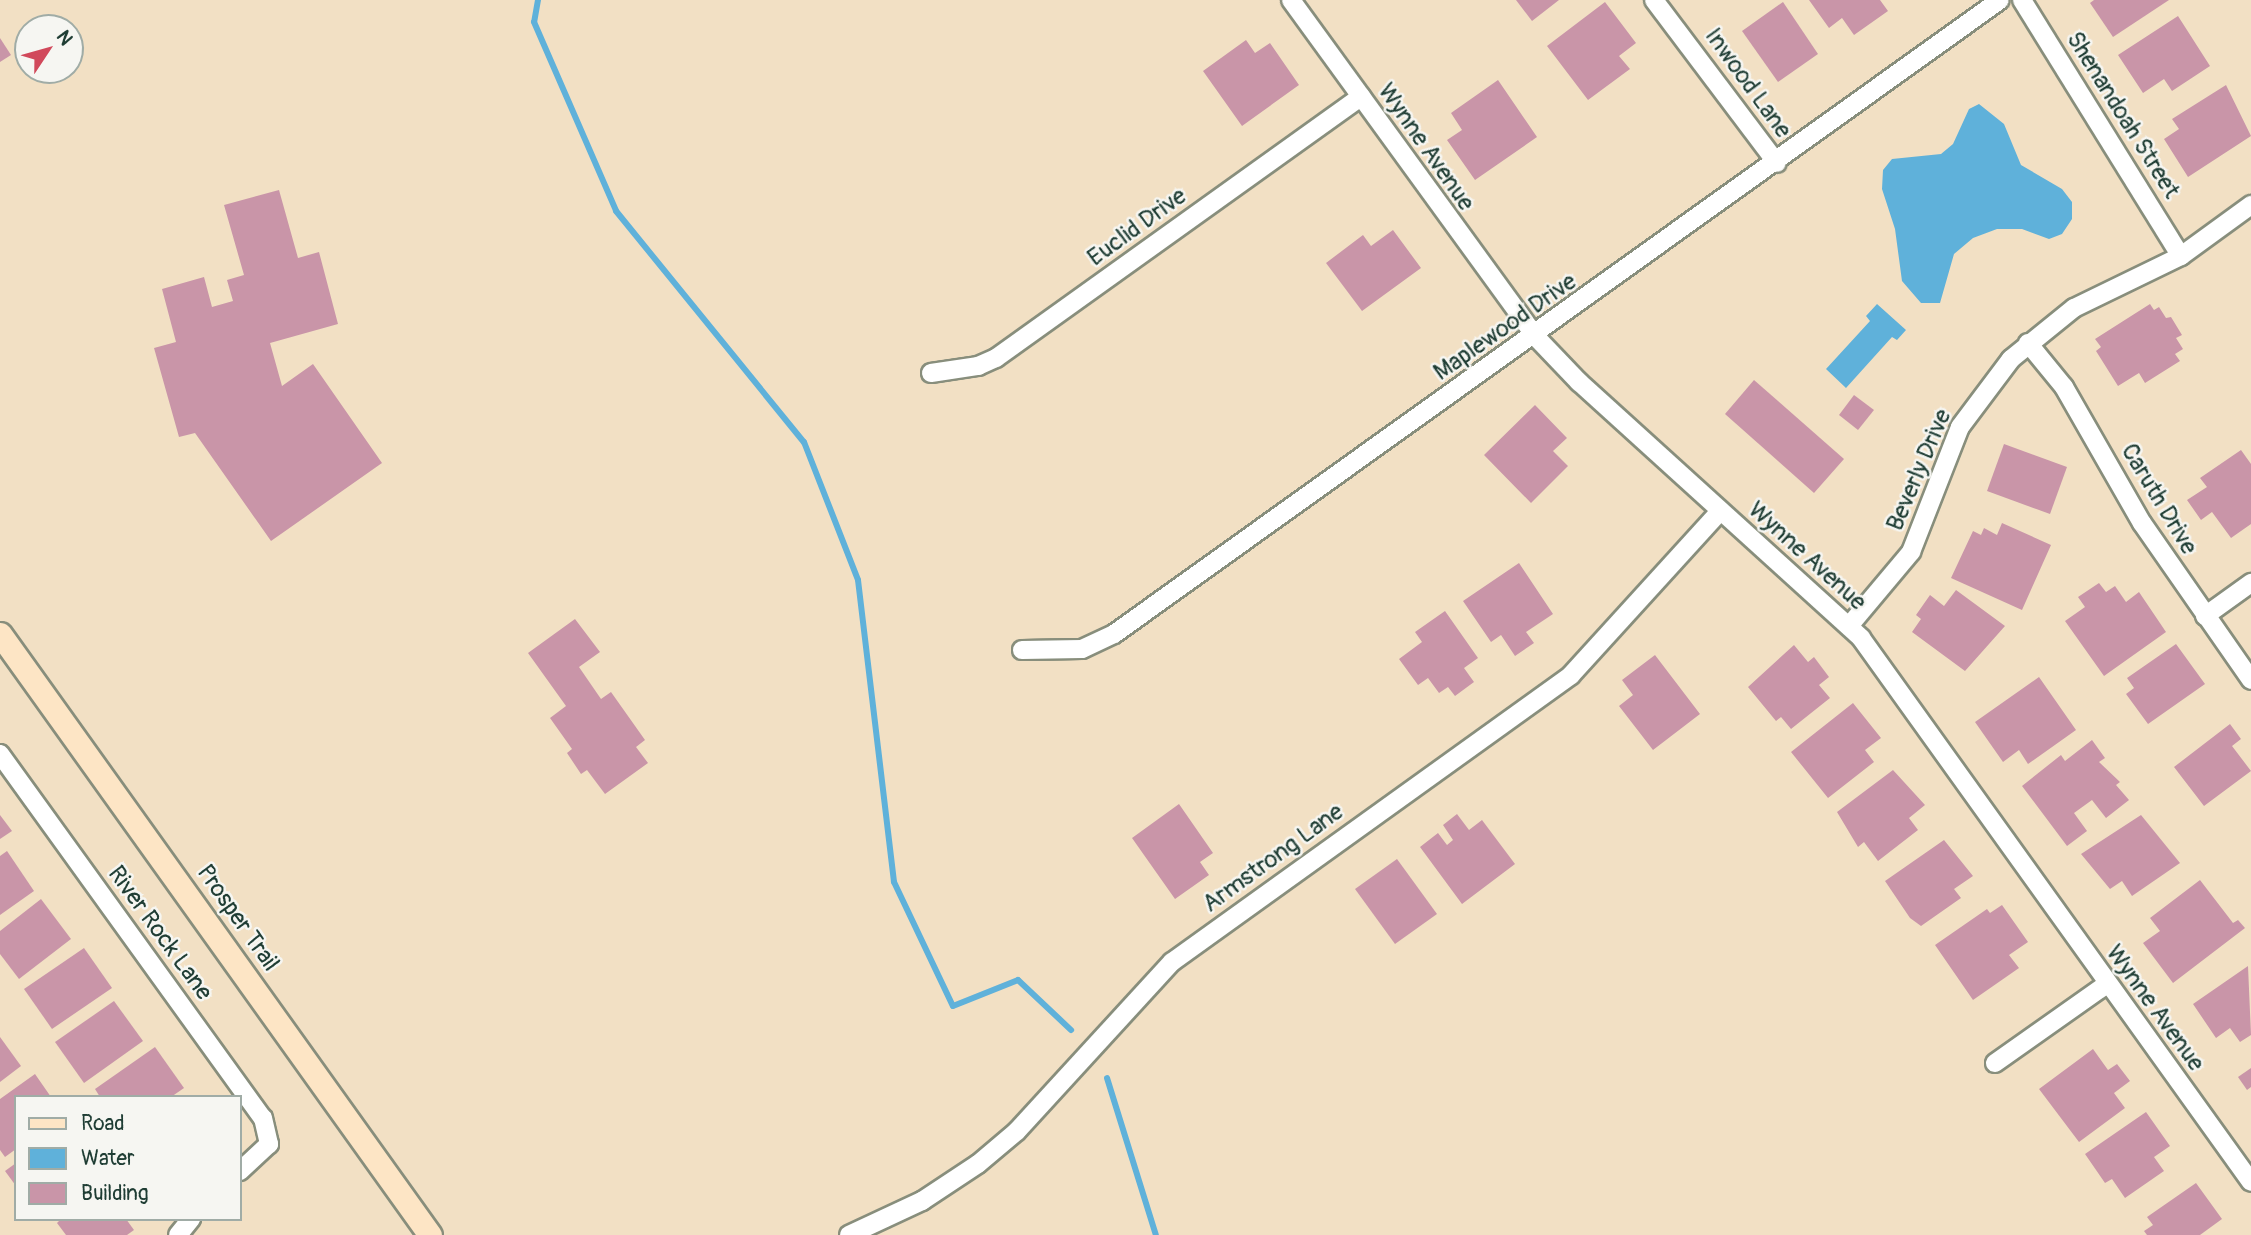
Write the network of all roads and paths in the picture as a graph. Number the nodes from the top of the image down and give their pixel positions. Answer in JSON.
{"nodes":[{"id":1,"x":1292,"y":0,"type":"edge"},
{"id":2,"x":1654,"y":0,"type":"edge"},
{"id":3,"x":2000,"y":0,"type":"edge"},
{"id":4,"x":2022,"y":0,"type":"edge"},
{"id":5,"x":1361,"y":97,"type":"junction"},
{"id":6,"x":1777,"y":163,"type":"junction"},
{"id":7,"x":2251,"y":205,"type":"edge"},
{"id":8,"x":2181,"y":256,"type":"junction"},
{"id":9,"x":1535,"y":336,"type":"junction"},
{"id":10,"x":2028,"y":343,"type":"junction"},
{"id":11,"x":932,"y":373,"type":"dead end"},
{"id":12,"x":1720,"y":512,"type":"junction"},
{"id":13,"x":2251,"y":583,"type":"edge"},
{"id":14,"x":2205,"y":616,"type":"junction"},
{"id":15,"x":1849,"y":626,"type":"junction"},
{"id":16,"x":0,"y":634,"type":"edge"},
{"id":17,"x":1022,"y":650,"type":"dead end"},
{"id":18,"x":2251,"y":680,"type":"edge"},
{"id":19,"x":0,"y":754,"type":"edge"},
{"id":20,"x":2107,"y":984,"type":"junction"},
{"id":21,"x":1995,"y":1063,"type":"dead end"},
{"id":22,"x":242,"y":1169,"type":"edge"},
{"id":23,"x":2251,"y":1182,"type":"edge"},
{"id":24,"x":189,"y":1221,"type":"edge"},
{"id":25,"x":178,"y":1235,"type":"edge"},
{"id":26,"x":430,"y":1235,"type":"edge"},
{"id":27,"x":849,"y":1235,"type":"edge"}],
"edges":[{"from":1,"to":5,"type":"street","name":"Wynne Avenue"},
{"from":2,"to":6,"type":"street","name":"Inwood Lane"},
{"from":3,"to":6,"type":"street","name":"Maplewood Drive"},
{"from":4,"to":8,"type":"street","name":"Shenandoah Street"},
{"from":5,"to":9,"type":"street","name":"Wynne Avenue"},
{"from":5,"to":11,"type":"street","name":"Euclid Drive"},
{"from":6,"to":9,"type":"street","name":"Maplewood Drive"},
{"from":7,"to":8,"type":"street","name":"Beverly Drive"},
{"from":8,"to":10,"type":"street","name":"Beverly Drive"},
{"from":9,"to":12,"type":"street","name":"Wynne Avenue"},
{"from":9,"to":17,"type":"street","name":"Maplewood Drive"},
{"from":10,"to":14,"type":"street","name":"Caruth Drive"},
{"from":10,"to":15,"type":"street","name":"Beverly Drive"},
{"from":12,"to":15,"type":"street","name":"Wynne Avenue"},
{"from":12,"to":27,"type":"street","name":"Armstrong Lane"},
{"from":13,"to":14,"type":"street"},
{"from":14,"to":18,"type":"street","name":"Caruth Drive"},
{"from":15,"to":20,"type":"street","name":"Wynne Avenue"},
{"from":16,"to":26,"type":"street","name":"Prosper Trail"},
{"from":19,"to":22,"type":"street","name":"River Rock Lane"},
{"from":20,"to":21,"type":"street"},
{"from":20,"to":23,"type":"street","name":"Wynne Avenue"},
{"from":24,"to":25,"type":"street"}]}
